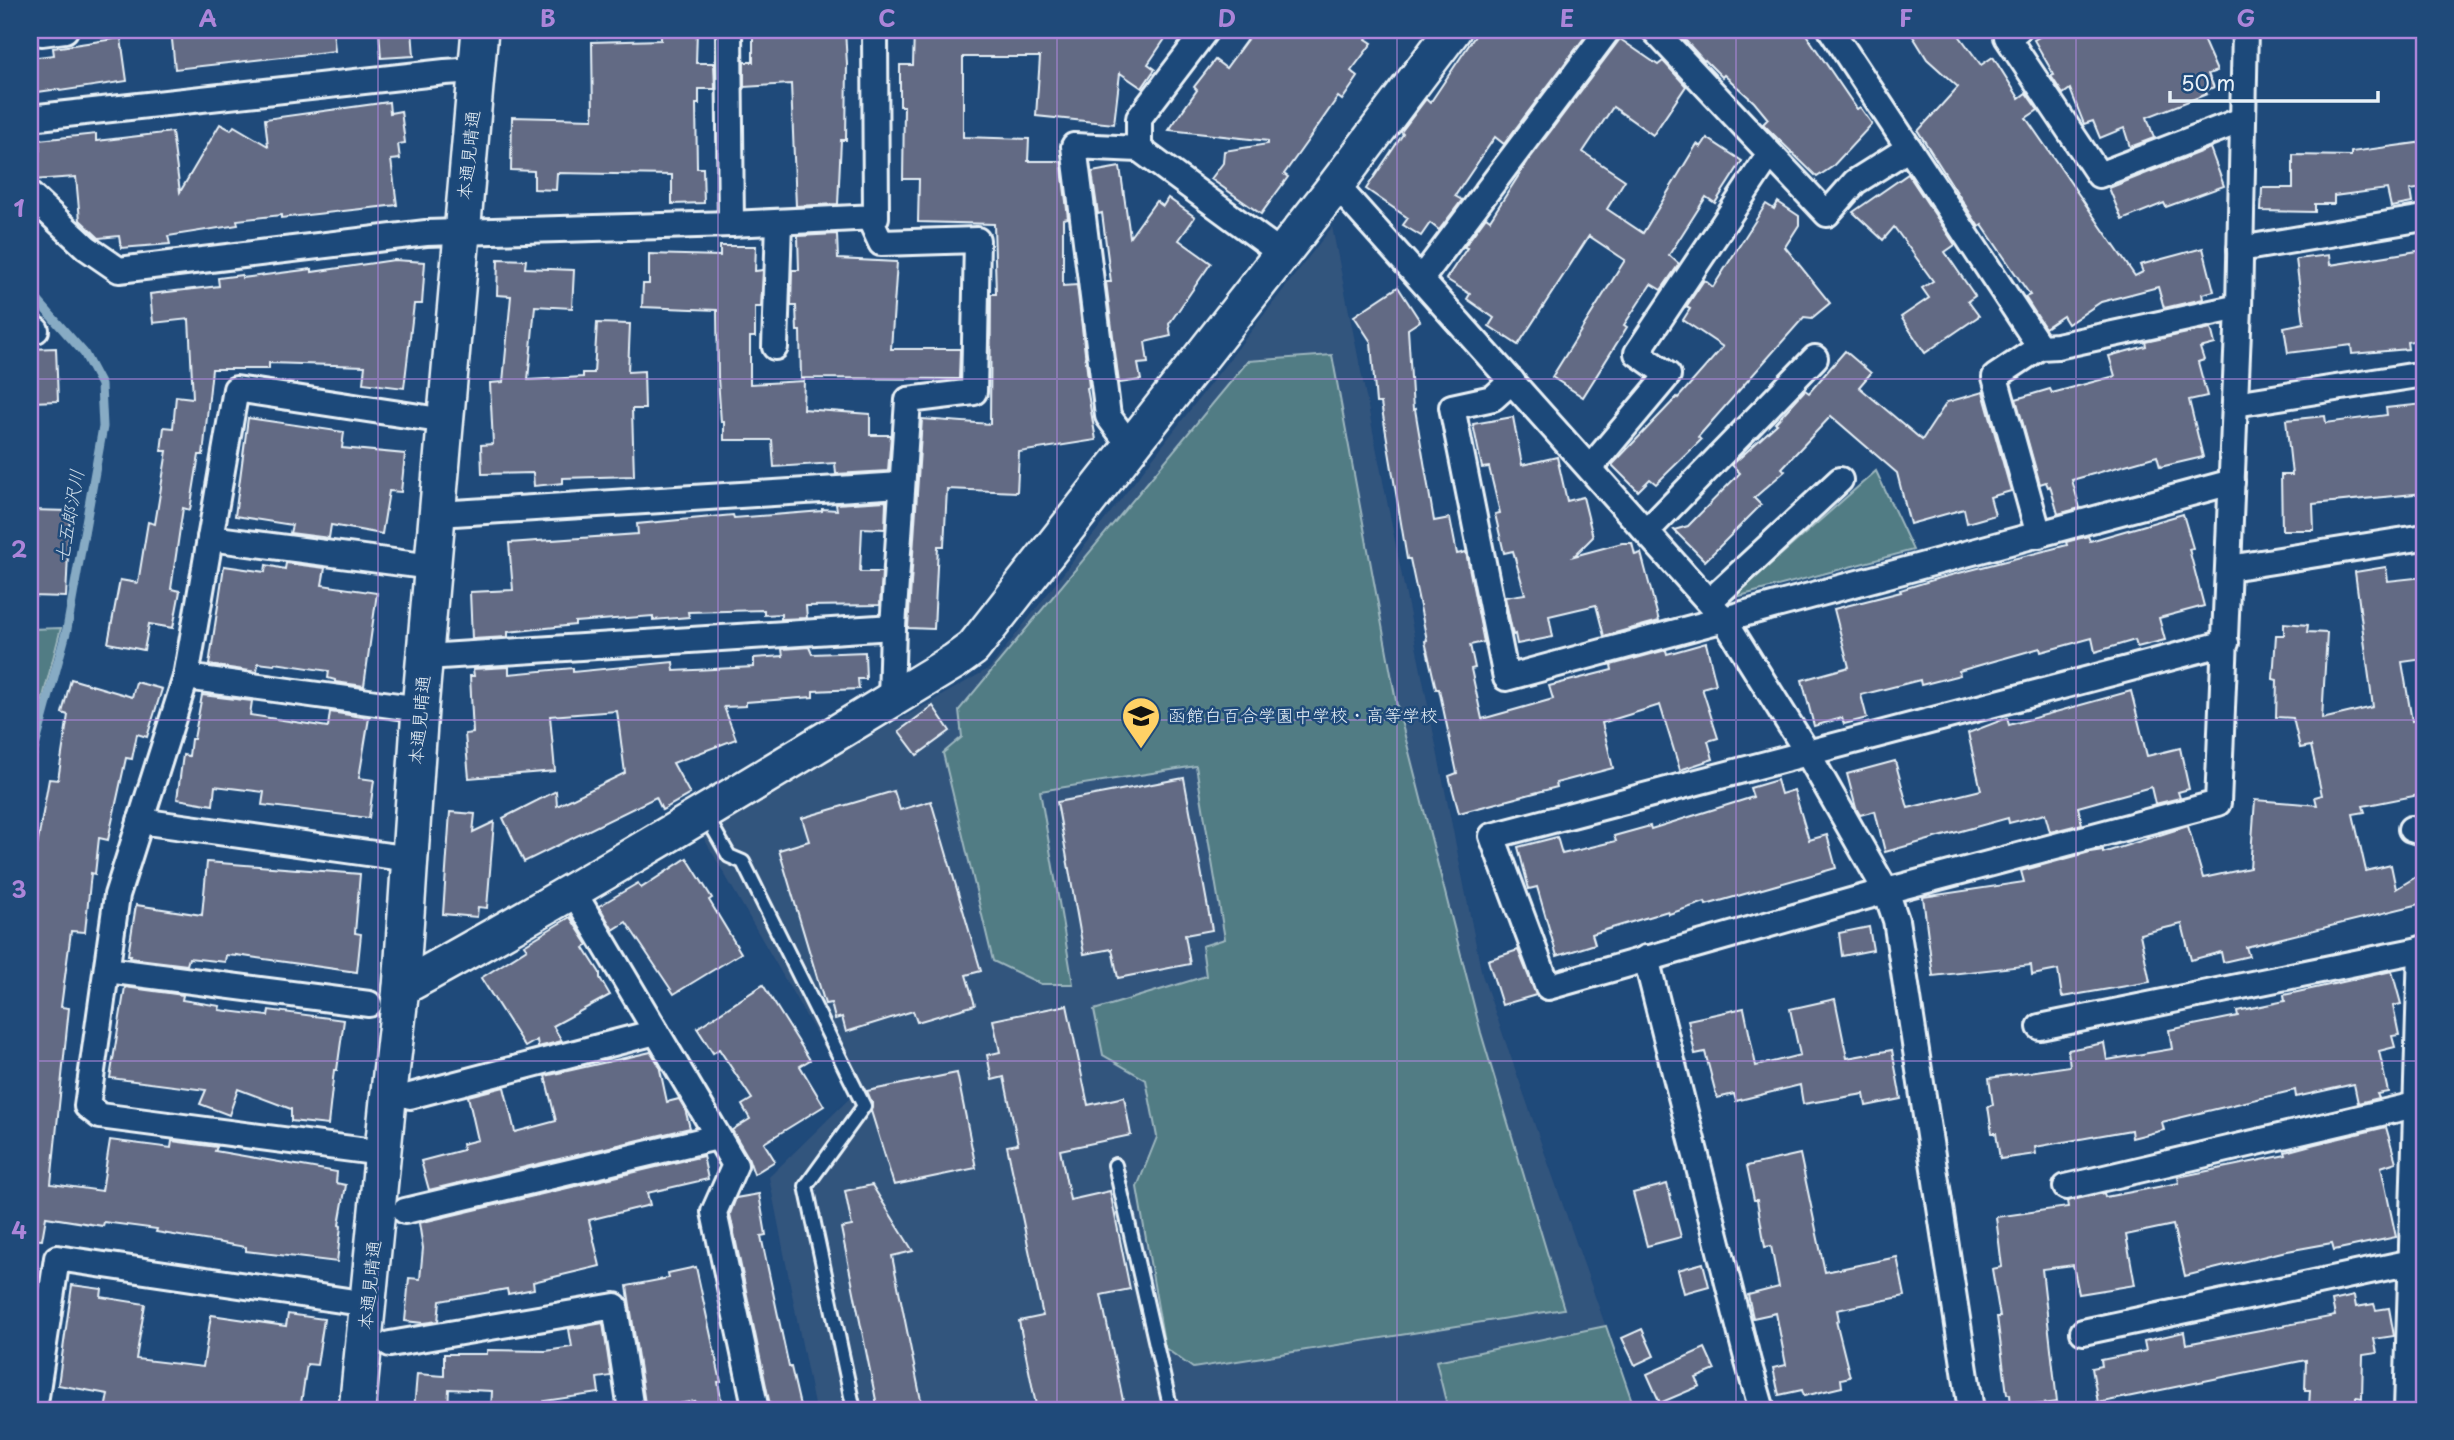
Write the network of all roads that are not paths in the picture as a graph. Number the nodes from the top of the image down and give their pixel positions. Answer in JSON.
{"nodes":[{"id":1,"x":41,"y":30,"type":"edge"},
{"id":2,"x":65,"y":30,"type":"edge"},
{"id":3,"x":480,"y":30,"type":"edge"},
{"id":4,"x":729,"y":30,"type":"edge"},
{"id":5,"x":875,"y":30,"type":"edge"},
{"id":6,"x":1206,"y":30,"type":"edge"},
{"id":7,"x":1453,"y":30,"type":"edge"},
{"id":8,"x":1608,"y":30,"type":"edge"},
{"id":9,"x":1654,"y":30,"type":"edge"},
{"id":10,"x":1831,"y":30,"type":"edge"},
{"id":11,"x":2018,"y":30,"type":"edge"},
{"id":12,"x":2245,"y":30,"type":"edge"},
{"id":13,"x":477,"y":70,"type":"junction"},
{"id":14,"x":30,"y":118,"type":"edge"},
{"id":15,"x":2242,"y":120,"type":"junction"},
{"id":16,"x":1909,"y":148,"type":"junction"},
{"id":17,"x":1139,"y":149,"type":"junction"},
{"id":18,"x":1770,"y":154,"type":"junction"},
{"id":19,"x":1336,"y":185,"type":"junction"},
{"id":20,"x":30,"y":195,"type":"edge"},
{"id":21,"x":869,"y":217,"type":"junction"},
{"id":22,"x":2424,"y":218,"type":"edge"},
{"id":23,"x":779,"y":222,"type":"junction"},
{"id":24,"x":731,"y":224,"type":"junction"},
{"id":25,"x":461,"y":231,"type":"junction"},
{"id":26,"x":2240,"y":249,"type":"junction"},
{"id":27,"x":1282,"y":254,"type":"junction"},
{"id":28,"x":1421,"y":279,"type":"junction"},
{"id":29,"x":2239,"y":307,"type":"junction"},
{"id":30,"x":775,"y":347,"type":"dead end"},
{"id":31,"x":2040,"y":347,"type":"junction"},
{"id":32,"x":1815,"y":358,"type":"dead end"},
{"id":33,"x":2424,"y":374,"type":"edge"},
{"id":34,"x":1512,"y":381,"type":"junction"},
{"id":35,"x":2235,"y":404,"type":"junction"},
{"id":36,"x":446,"y":421,"type":"junction"},
{"id":37,"x":1131,"y":447,"type":"junction"},
{"id":38,"x":1590,"y":468,"type":"junction"},
{"id":39,"x":1840,"y":480,"type":"dead end"},
{"id":40,"x":2232,"y":482,"type":"junction"},
{"id":41,"x":901,"y":485,"type":"junction"},
{"id":42,"x":438,"y":514,"type":"junction"},
{"id":43,"x":1647,"y":531,"type":"junction"},
{"id":44,"x":2039,"y":535,"type":"junction"},
{"id":45,"x":2424,"y":537,"type":"edge"},
{"id":46,"x":210,"y":538,"type":"junction"},
{"id":47,"x":432,"y":567,"type":"junction"},
{"id":48,"x":2229,"y":568,"type":"junction"},
{"id":49,"x":1717,"y":610,"type":"junction"},
{"id":50,"x":893,"y":627,"type":"junction"},
{"id":51,"x":2227,"y":643,"type":"junction"},
{"id":52,"x":426,"y":657,"type":"junction"},
{"id":53,"x":186,"y":677,"type":"junction"},
{"id":54,"x":891,"y":700,"type":"junction"},
{"id":55,"x":420,"y":709,"type":"junction"},
{"id":56,"x":1807,"y":752,"type":"junction"},
{"id":57,"x":704,"y":813,"type":"junction"},
{"id":58,"x":140,"y":821,"type":"junction"},
{"id":59,"x":410,"y":859,"type":"junction"},
{"id":60,"x":573,"y":891,"type":"junction"},
{"id":61,"x":1886,"y":891,"type":"junction"},
{"id":62,"x":2423,"y":949,"type":"edge"},
{"id":63,"x":1646,"y":958,"type":"junction"},
{"id":64,"x":107,"y":970,"type":"junction"},
{"id":65,"x":401,"y":988,"type":"junction"},
{"id":66,"x":369,"y":1004,"type":"dead end"},
{"id":67,"x":2040,"y":1027,"type":"dead end"},
{"id":68,"x":656,"y":1032,"type":"junction"},
{"id":69,"x":410,"y":1096,"type":"dead end"},
{"id":70,"x":2415,"y":1105,"type":"junction"},
{"id":71,"x":717,"y":1137,"type":"junction"},
{"id":72,"x":382,"y":1153,"type":"junction"},
{"id":73,"x":1115,"y":1165,"type":"dead end"},
{"id":74,"x":2066,"y":1186,"type":"dead end"},
{"id":75,"x":405,"y":1210,"type":"dead end"},
{"id":76,"x":2416,"y":1259,"type":"edge"},
{"id":77,"x":369,"y":1304,"type":"junction"},
{"id":78,"x":2083,"y":1332,"type":"dead end"},
{"id":79,"x":390,"y":1344,"type":"dead end"},
{"id":80,"x":34,"y":1410,"type":"edge"},
{"id":81,"x":357,"y":1410,"type":"edge"},
{"id":82,"x":631,"y":1410,"type":"edge"},
{"id":83,"x":756,"y":1410,"type":"edge"},
{"id":84,"x":854,"y":1410,"type":"edge"},
{"id":85,"x":1171,"y":1410,"type":"edge"},
{"id":86,"x":1762,"y":1410,"type":"edge"},
{"id":87,"x":1971,"y":1410,"type":"edge"},
{"id":88,"x":2407,"y":1410,"type":"edge"}],
"edges":[{"from":1,"to":2,"type":"street"},
{"from":3,"to":13,"type":"street","name":"本通見晴通"},
{"from":4,"to":24,"type":"street"},
{"from":5,"to":21,"type":"street"},
{"from":6,"to":17,"type":"street"},
{"from":7,"to":19,"type":"street"},
{"from":8,"to":28,"type":"street"},
{"from":9,"to":18,"type":"street"},
{"from":10,"to":16,"type":"street"},
{"from":11,"to":15,"type":"street"},
{"from":12,"to":15,"type":"street"},
{"from":13,"to":14,"type":"street"},
{"from":13,"to":25,"type":"street","name":"本通見晴通"},
{"from":15,"to":26,"type":"street"},
{"from":16,"to":18,"type":"street"},
{"from":16,"to":31,"type":"street"},
{"from":17,"to":27,"type":"street"},
{"from":17,"to":37,"type":"street"},
{"from":18,"to":38,"type":"street"},
{"from":19,"to":27,"type":"street"},
{"from":19,"to":28,"type":"street"},
{"from":20,"to":25,"type":"street"},
{"from":21,"to":23,"type":"street"},
{"from":21,"to":41,"type":"street"},
{"from":22,"to":26,"type":"street"},
{"from":23,"to":24,"type":"street"},
{"from":23,"to":30,"type":"street"},
{"from":24,"to":25,"type":"street"},
{"from":25,"to":36,"type":"street","name":"本通見晴通"},
{"from":26,"to":29,"type":"street"},
{"from":27,"to":37,"type":"street"},
{"from":28,"to":34,"type":"street"},
{"from":29,"to":31,"type":"street"},
{"from":29,"to":35,"type":"street"},
{"from":31,"to":44,"type":"street"},
{"from":32,"to":43,"type":"street"},
{"from":33,"to":35,"type":"street"},
{"from":34,"to":38,"type":"street"},
{"from":34,"to":49,"type":"street"},
{"from":35,"to":40,"type":"street"},
{"from":36,"to":42,"type":"street","name":"本通見晴通"},
{"from":36,"to":46,"type":"street"},
{"from":37,"to":54,"type":"street"},
{"from":38,"to":43,"type":"street"},
{"from":39,"to":49,"type":"street"},
{"from":40,"to":44,"type":"street"},
{"from":40,"to":48,"type":"street"},
{"from":41,"to":42,"type":"street"},
{"from":41,"to":50,"type":"street"},
{"from":42,"to":47,"type":"street","name":"本通見晴通"},
{"from":43,"to":49,"type":"street"},
{"from":44,"to":49,"type":"street"},
{"from":45,"to":48,"type":"street"},
{"from":46,"to":47,"type":"street"},
{"from":46,"to":53,"type":"street"},
{"from":47,"to":52,"type":"street","name":"本通見晴通"},
{"from":48,"to":51,"type":"street"},
{"from":49,"to":56,"type":"street"},
{"from":50,"to":52,"type":"street"},
{"from":50,"to":54,"type":"street"},
{"from":51,"to":56,"type":"street"},
{"from":51,"to":61,"type":"street"},
{"from":52,"to":55,"type":"street","name":"本通見晴通"},
{"from":53,"to":55,"type":"street"},
{"from":53,"to":58,"type":"street"},
{"from":54,"to":57,"type":"street"},
{"from":55,"to":59,"type":"street","name":"本通見晴通"},
{"from":56,"to":61,"type":"street"},
{"from":56,"to":63,"type":"street"},
{"from":57,"to":60,"type":"street"},
{"from":57,"to":84,"type":"lane"},
{"from":58,"to":59,"type":"street"},
{"from":58,"to":64,"type":"street"},
{"from":59,"to":65,"type":"street","name":"本通見晴通"},
{"from":60,"to":65,"type":"street"},
{"from":60,"to":68,"type":"street"},
{"from":61,"to":63,"type":"street"},
{"from":61,"to":87,"type":"street"},
{"from":62,"to":67,"type":"street"},
{"from":62,"to":70,"type":"street"},
{"from":63,"to":86,"type":"street"},
{"from":64,"to":66,"type":"street"},
{"from":64,"to":72,"type":"street"},
{"from":65,"to":72,"type":"street","name":"本通見晴通"},
{"from":68,"to":69,"type":"street"},
{"from":68,"to":71,"type":"street"},
{"from":70,"to":74,"type":"street"},
{"from":70,"to":76,"type":"street"},
{"from":71,"to":75,"type":"street"},
{"from":71,"to":83,"type":"street"},
{"from":72,"to":77,"type":"street","name":"本通見晴通"},
{"from":73,"to":85,"type":"lane"},
{"from":76,"to":78,"type":"street"},
{"from":76,"to":88,"type":"street"},
{"from":77,"to":80,"type":"street"},
{"from":77,"to":81,"type":"street","name":"本通見晴通"},
{"from":79,"to":82,"type":"street"}]}
